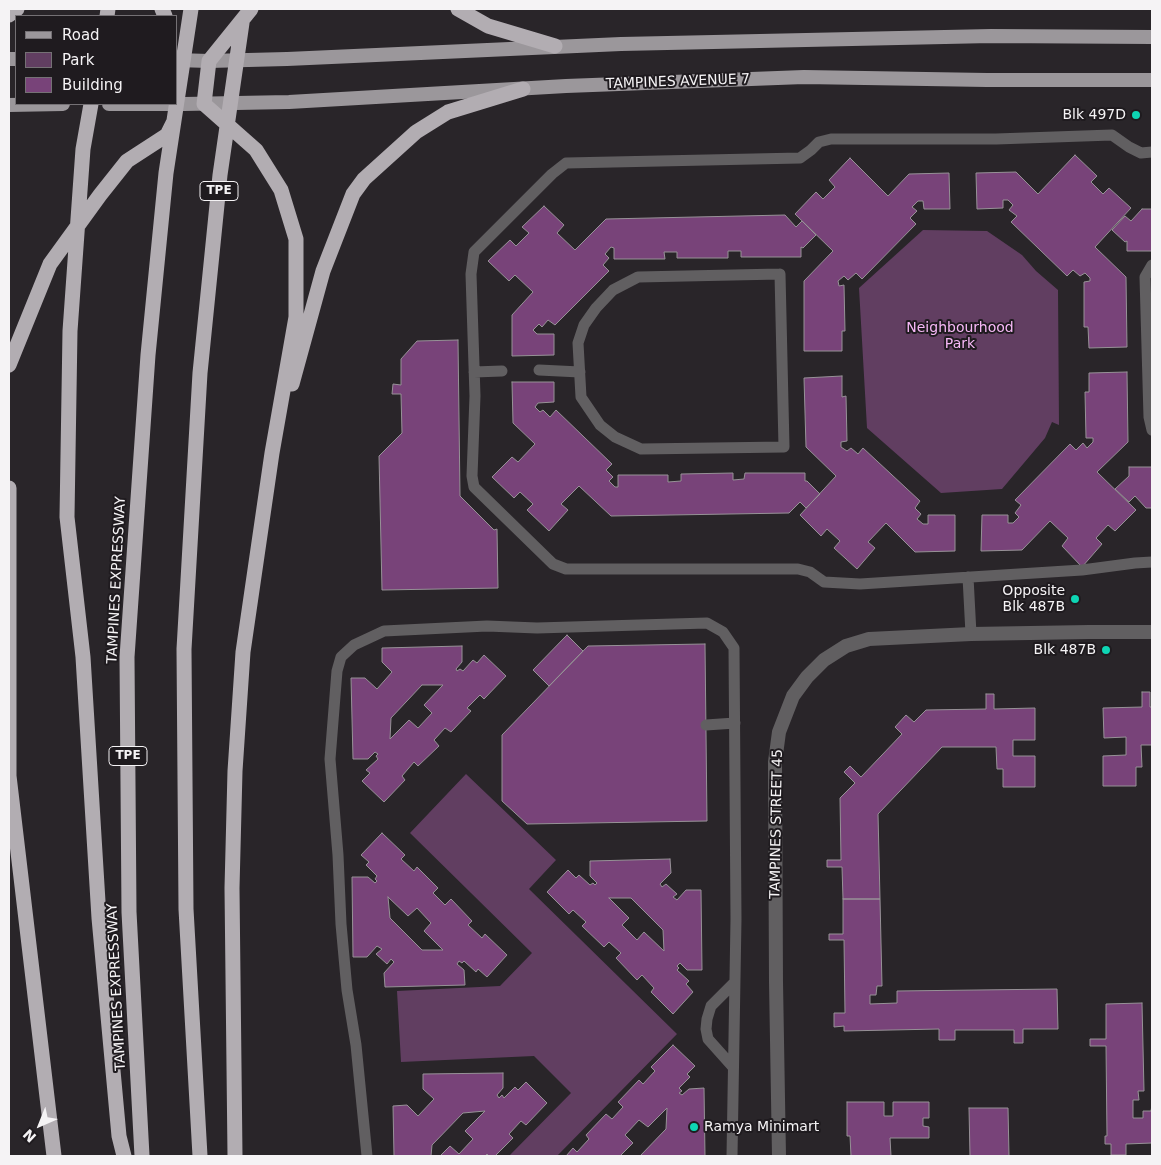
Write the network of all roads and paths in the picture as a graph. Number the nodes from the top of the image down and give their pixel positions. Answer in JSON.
{"nodes":[{"id":1,"x":17,"y":9,"type":"edge"},
{"id":2,"x":191,"y":9,"type":"edge"},
{"id":3,"x":244,"y":9,"type":"edge"},
{"id":4,"x":251,"y":9,"type":"edge"},
{"id":5,"x":458,"y":9,"type":"edge"},
{"id":6,"x":9,"y":15,"type":"edge"},
{"id":7,"x":1152,"y":37,"type":"edge"},
{"id":8,"x":178,"y":45,"type":"edge"},
{"id":9,"x":555,"y":46,"type":"junction"},
{"id":10,"x":182,"y":60,"type":"edge"},
{"id":11,"x":209,"y":62,"type":"junction"},
{"id":12,"x":1152,"y":80,"type":"edge"},
{"id":13,"x":523,"y":89,"type":"junction"},
{"id":14,"x":178,"y":94,"type":"edge"},
{"id":15,"x":178,"y":104,"type":"edge"},
{"id":16,"x":184,"y":104,"type":"junction"},
{"id":17,"x":204,"y":104,"type":"junction"},
{"id":18,"x":91,"y":105,"type":"edge"},
{"id":19,"x":176,"y":105,"type":"edge"},
{"id":20,"x":1152,"y":152,"type":"edge"},
{"id":21,"x":1152,"y":265,"type":"edge"},
{"id":22,"x":9,"y":365,"type":"edge"},
{"id":23,"x":539,"y":370,"type":"dead end"},
{"id":24,"x":502,"y":371,"type":"dead end"},
{"id":25,"x":474,"y":372,"type":"junction"},
{"id":26,"x":580,"y":372,"type":"junction"},
{"id":27,"x":1152,"y":430,"type":"edge"},
{"id":28,"x":272,"y":452,"type":"junction"},
{"id":29,"x":9,"y":488,"type":"edge"},
{"id":30,"x":1152,"y":562,"type":"edge"},
{"id":31,"x":968,"y":577,"type":"junction"},
{"id":32,"x":1152,"y":632,"type":"edge"},
{"id":33,"x":971,"y":634,"type":"junction"},
{"id":34,"x":735,"y":724,"type":"junction"},
{"id":35,"x":706,"y":725,"type":"dead end"},
{"id":36,"x":734,"y":984,"type":"junction"},
{"id":37,"x":733,"y":1067,"type":"junction"},
{"id":38,"x":54,"y":1156,"type":"edge"},
{"id":39,"x":124,"y":1156,"type":"edge"},
{"id":40,"x":142,"y":1156,"type":"edge"},
{"id":41,"x":200,"y":1156,"type":"edge"},
{"id":42,"x":235,"y":1156,"type":"edge"},
{"id":43,"x":367,"y":1156,"type":"edge"},
{"id":44,"x":732,"y":1156,"type":"edge"},
{"id":45,"x":779,"y":1156,"type":"edge"}],
"edges":[{"from":1,"to":6,"type":"highway"},
{"from":2,"to":14,"type":"highway","name":"TAMPINES EXPRESSWAY","number":"TPE"},
{"from":3,"to":41,"type":"highway","number":"TPE"},
{"from":4,"to":11,"type":"highway"},
{"from":5,"to":9,"type":"highway"},
{"from":7,"to":9,"type":"main road"},
{"from":8,"to":10,"type":"highway"},
{"from":9,"to":11,"type":"main road"},
{"from":10,"to":11,"type":"main road"},
{"from":10,"to":16,"type":"highway"},
{"from":11,"to":17,"type":"highway"},
{"from":12,"to":13,"type":"main road","name":"TAMPINES AVENUE 7"},
{"from":13,"to":17,"type":"main road","name":"TAMPINES AVENUE 7"},
{"from":13,"to":28,"type":"highway"},
{"from":15,"to":16,"type":"main road","name":"TAMPINES AVENUE 7"},
{"from":16,"to":17,"type":"main road","name":"TAMPINES AVENUE 7"},
{"from":16,"to":22,"type":"highway"},
{"from":17,"to":28,"type":"highway"},
{"from":18,"to":39,"type":"highway"},
{"from":19,"to":40,"type":"highway","name":"TAMPINES EXPRESSWAY","number":"TPE"},
{"from":20,"to":25,"type":"lane"},
{"from":21,"to":27,"type":"lane"},
{"from":23,"to":26,"type":"lane"},
{"from":24,"to":25,"type":"lane"},
{"from":25,"to":31,"type":"lane"},
{"from":26,"to":26,"type":"lane"},
{"from":28,"to":42,"type":"highway"},
{"from":29,"to":38,"type":"highway"},
{"from":30,"to":31,"type":"lane"},
{"from":31,"to":33,"type":"lane"},
{"from":32,"to":33,"type":"street","name":"TAMPINES STREET 45"},
{"from":33,"to":45,"type":"street","name":"TAMPINES STREET 45"},
{"from":34,"to":35,"type":"lane"},
{"from":34,"to":36,"type":"lane"},
{"from":34,"to":43,"type":"lane"},
{"from":36,"to":37,"type":"lane"},
{"from":36,"to":37,"type":"lane"},
{"from":37,"to":44,"type":"lane"}]}
